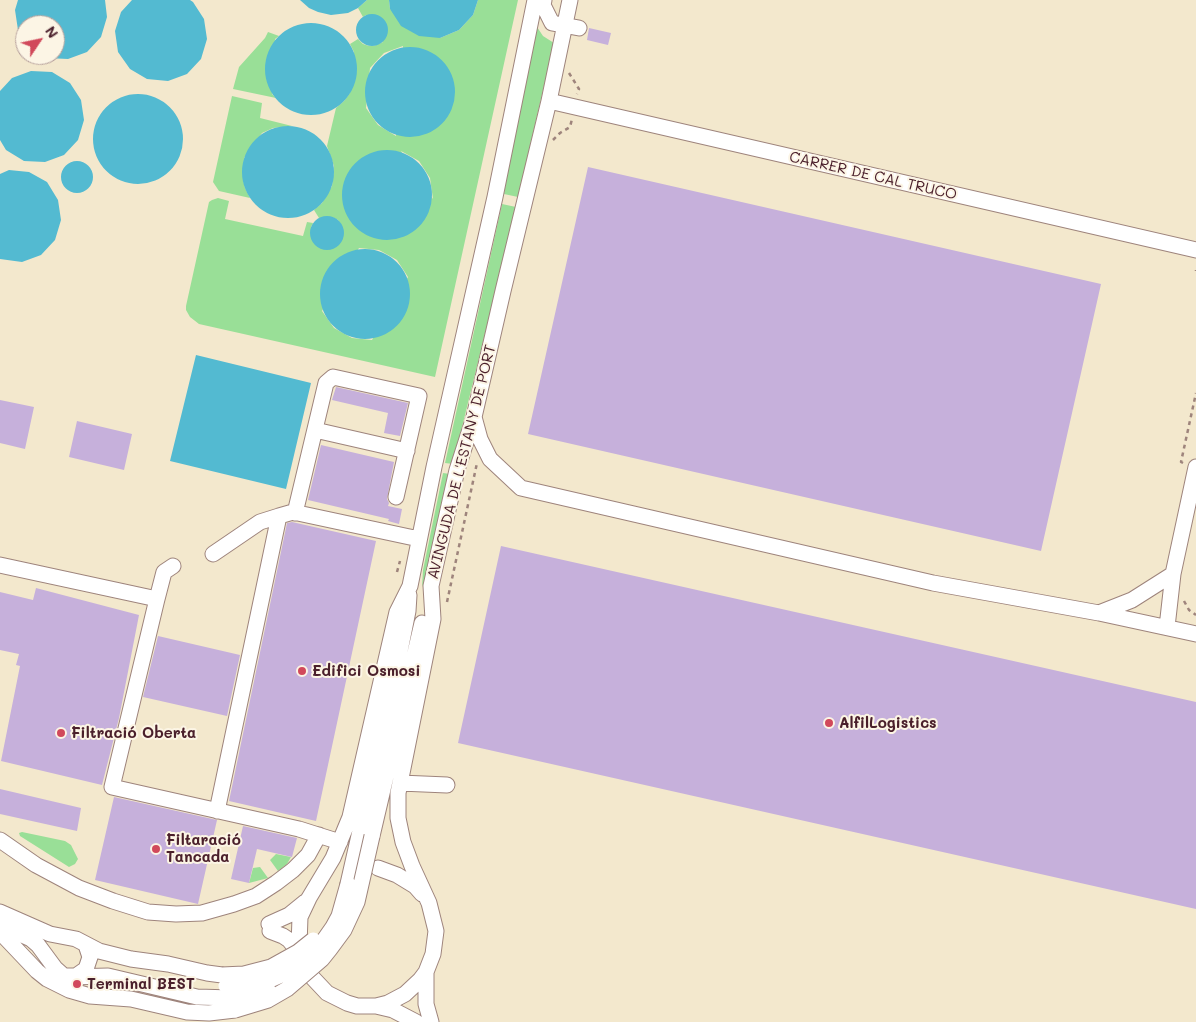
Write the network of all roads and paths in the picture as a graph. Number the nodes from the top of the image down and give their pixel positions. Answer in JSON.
{"nodes":[{"id":1,"x":535,"y":0,"type":"edge"},
{"id":2,"x":544,"y":0,"type":"edge"},
{"id":3,"x":570,"y":0,"type":"edge"},
{"id":4,"x":572,"y":27,"type":"junction"},
{"id":5,"x":549,"y":101,"type":"junction"},
{"id":6,"x":1196,"y":250,"type":"edge"},
{"id":7,"x":1196,"y":393,"type":"edge"},
{"id":8,"x":474,"y":417,"type":"junction"},
{"id":9,"x":315,"y":430,"type":"junction"},
{"id":10,"x":406,"y":451,"type":"junction"},
{"id":11,"x":1192,"y":466,"type":"edge"},
{"id":12,"x":396,"y":496,"type":"dead end"},
{"id":13,"x":295,"y":513,"type":"junction"},
{"id":14,"x":279,"y":516,"type":"junction"},
{"id":15,"x":419,"y":539,"type":"junction"},
{"id":16,"x":213,"y":554,"type":"dead end"},
{"id":17,"x":0,"y":565,"type":"edge"},
{"id":18,"x":173,"y":566,"type":"dead end"},
{"id":19,"x":1173,"y":574,"type":"junction"},
{"id":20,"x":410,"y":586,"type":"junction"},
{"id":21,"x":431,"y":586,"type":"junction"},
{"id":22,"x":1183,"y":596,"type":"dead end"},
{"id":23,"x":157,"y":598,"type":"junction"},
{"id":24,"x":1099,"y":613,"type":"junction"},
{"id":25,"x":1196,"y":615,"type":"edge"},
{"id":26,"x":1168,"y":627,"type":"junction"},
{"id":27,"x":1196,"y":634,"type":"edge"},
{"id":28,"x":400,"y":783,"type":"junction"},
{"id":29,"x":447,"y":785,"type":"dead end"},
{"id":30,"x":218,"y":810,"type":"junction"},
{"id":31,"x":319,"y":835,"type":"junction"},
{"id":32,"x":366,"y":836,"type":"junction"},
{"id":33,"x":0,"y":840,"type":"edge"},
{"id":34,"x":340,"y":842,"type":"junction"},
{"id":35,"x":378,"y":868,"type":"dead end"},
{"id":36,"x":309,"y":898,"type":"junction"},
{"id":37,"x":429,"y":903,"type":"junction"},
{"id":38,"x":0,"y":912,"type":"edge"},
{"id":39,"x":0,"y":924,"type":"edge"},
{"id":40,"x":0,"y":932,"type":"edge"},
{"id":41,"x":70,"y":938,"type":"junction"},
{"id":42,"x":86,"y":945,"type":"junction"},
{"id":43,"x":301,"y":956,"type":"junction"},
{"id":44,"x":55,"y":968,"type":"junction"},
{"id":45,"x":426,"y":972,"type":"junction"},
{"id":46,"x":70,"y":977,"type":"junction"},
{"id":47,"x":229,"y":992,"type":"junction"},
{"id":48,"x":376,"y":1006,"type":"junction"},
{"id":49,"x":416,"y":1022,"type":"edge"},
{"id":50,"x":431,"y":1022,"type":"edge"}],
"edges":[{"from":1,"to":15,"type":"street","name":"AVINGUDA DE L'ESTANY DE PORT"},
{"from":2,"to":4,"type":"street"},
{"from":3,"to":4,"type":"street","name":"AVINGUDA DE L'ESTANY DE PORT"},
{"from":4,"to":5,"type":"street","name":"AVINGUDA DE L'ESTANY DE PORT"},
{"from":5,"to":6,"type":"street","name":"CARRER DE CAL TRUCO"},
{"from":5,"to":8,"type":"street","name":"AVINGUDA DE L'ESTANY DE PORT"},
{"from":7,"to":11,"type":"path"},
{"from":8,"to":21,"type":"street","name":"AVINGUDA DE L'ESTANY DE PORT"},
{"from":8,"to":24,"type":"street"},
{"from":9,"to":10,"type":"street"},
{"from":9,"to":10,"type":"street"},
{"from":9,"to":13,"type":"street"},
{"from":10,"to":12,"type":"street"},
{"from":11,"to":19,"type":"street"},
{"from":13,"to":14,"type":"street"},
{"from":13,"to":15,"type":"street"},
{"from":14,"to":16,"type":"street"},
{"from":14,"to":30,"type":"street"},
{"from":15,"to":20,"type":"street","name":"AVINGUDA DE L'ESTANY DE PORT"},
{"from":17,"to":23,"type":"street"},
{"from":18,"to":23,"type":"street"},
{"from":19,"to":24,"type":"street"},
{"from":19,"to":26,"type":"street"},
{"from":20,"to":32,"type":"street"},
{"from":20,"to":34,"type":"street","name":"AVINGUDA DE L'ESTANY DE PORT"},
{"from":21,"to":28,"type":"street","name":"AVINGUDA DE L'ESTANY DE PORT"},
{"from":21,"to":32,"type":"street"},
{"from":22,"to":25,"type":"path"},
{"from":23,"to":30,"type":"street"},
{"from":24,"to":26,"type":"street"},
{"from":26,"to":27,"type":"street"},
{"from":28,"to":29,"type":"street"},
{"from":28,"to":37,"type":"street","name":"AVINGUDA DE L'ESTANY DE PORT"},
{"from":30,"to":31,"type":"street"},
{"from":31,"to":33,"type":"street"},
{"from":31,"to":34,"type":"street"},
{"from":32,"to":47,"type":"street","bridge":true},
{"from":32,"to":47,"type":"street","bridge":true},
{"from":34,"to":36,"type":"street","name":"AVINGUDA DE L'ESTANY DE PORT"},
{"from":35,"to":37,"type":"street"},
{"from":36,"to":43,"type":"street","name":"AVINGUDA DE L'ESTANY DE PORT"},
{"from":36,"to":43,"type":"street"},
{"from":37,"to":45,"type":"street","name":"AVINGUDA DE L'ESTANY DE PORT"},
{"from":38,"to":41,"type":"street"},
{"from":39,"to":44,"type":"street"},
{"from":40,"to":47,"type":"street"},
{"from":41,"to":42,"type":"street"},
{"from":41,"to":44,"type":"street"},
{"from":42,"to":46,"type":"street"},
{"from":42,"to":47,"type":"street"},
{"from":43,"to":48,"type":"street","name":"AVINGUDA DE L'ESTANY DE PORT"},
{"from":44,"to":46,"type":"street"},
{"from":45,"to":48,"type":"street","name":"AVINGUDA DE L'ESTANY DE PORT"},
{"from":45,"to":50,"type":"street"},
{"from":46,"to":47,"type":"street"},
{"from":48,"to":49,"type":"street"}]}
